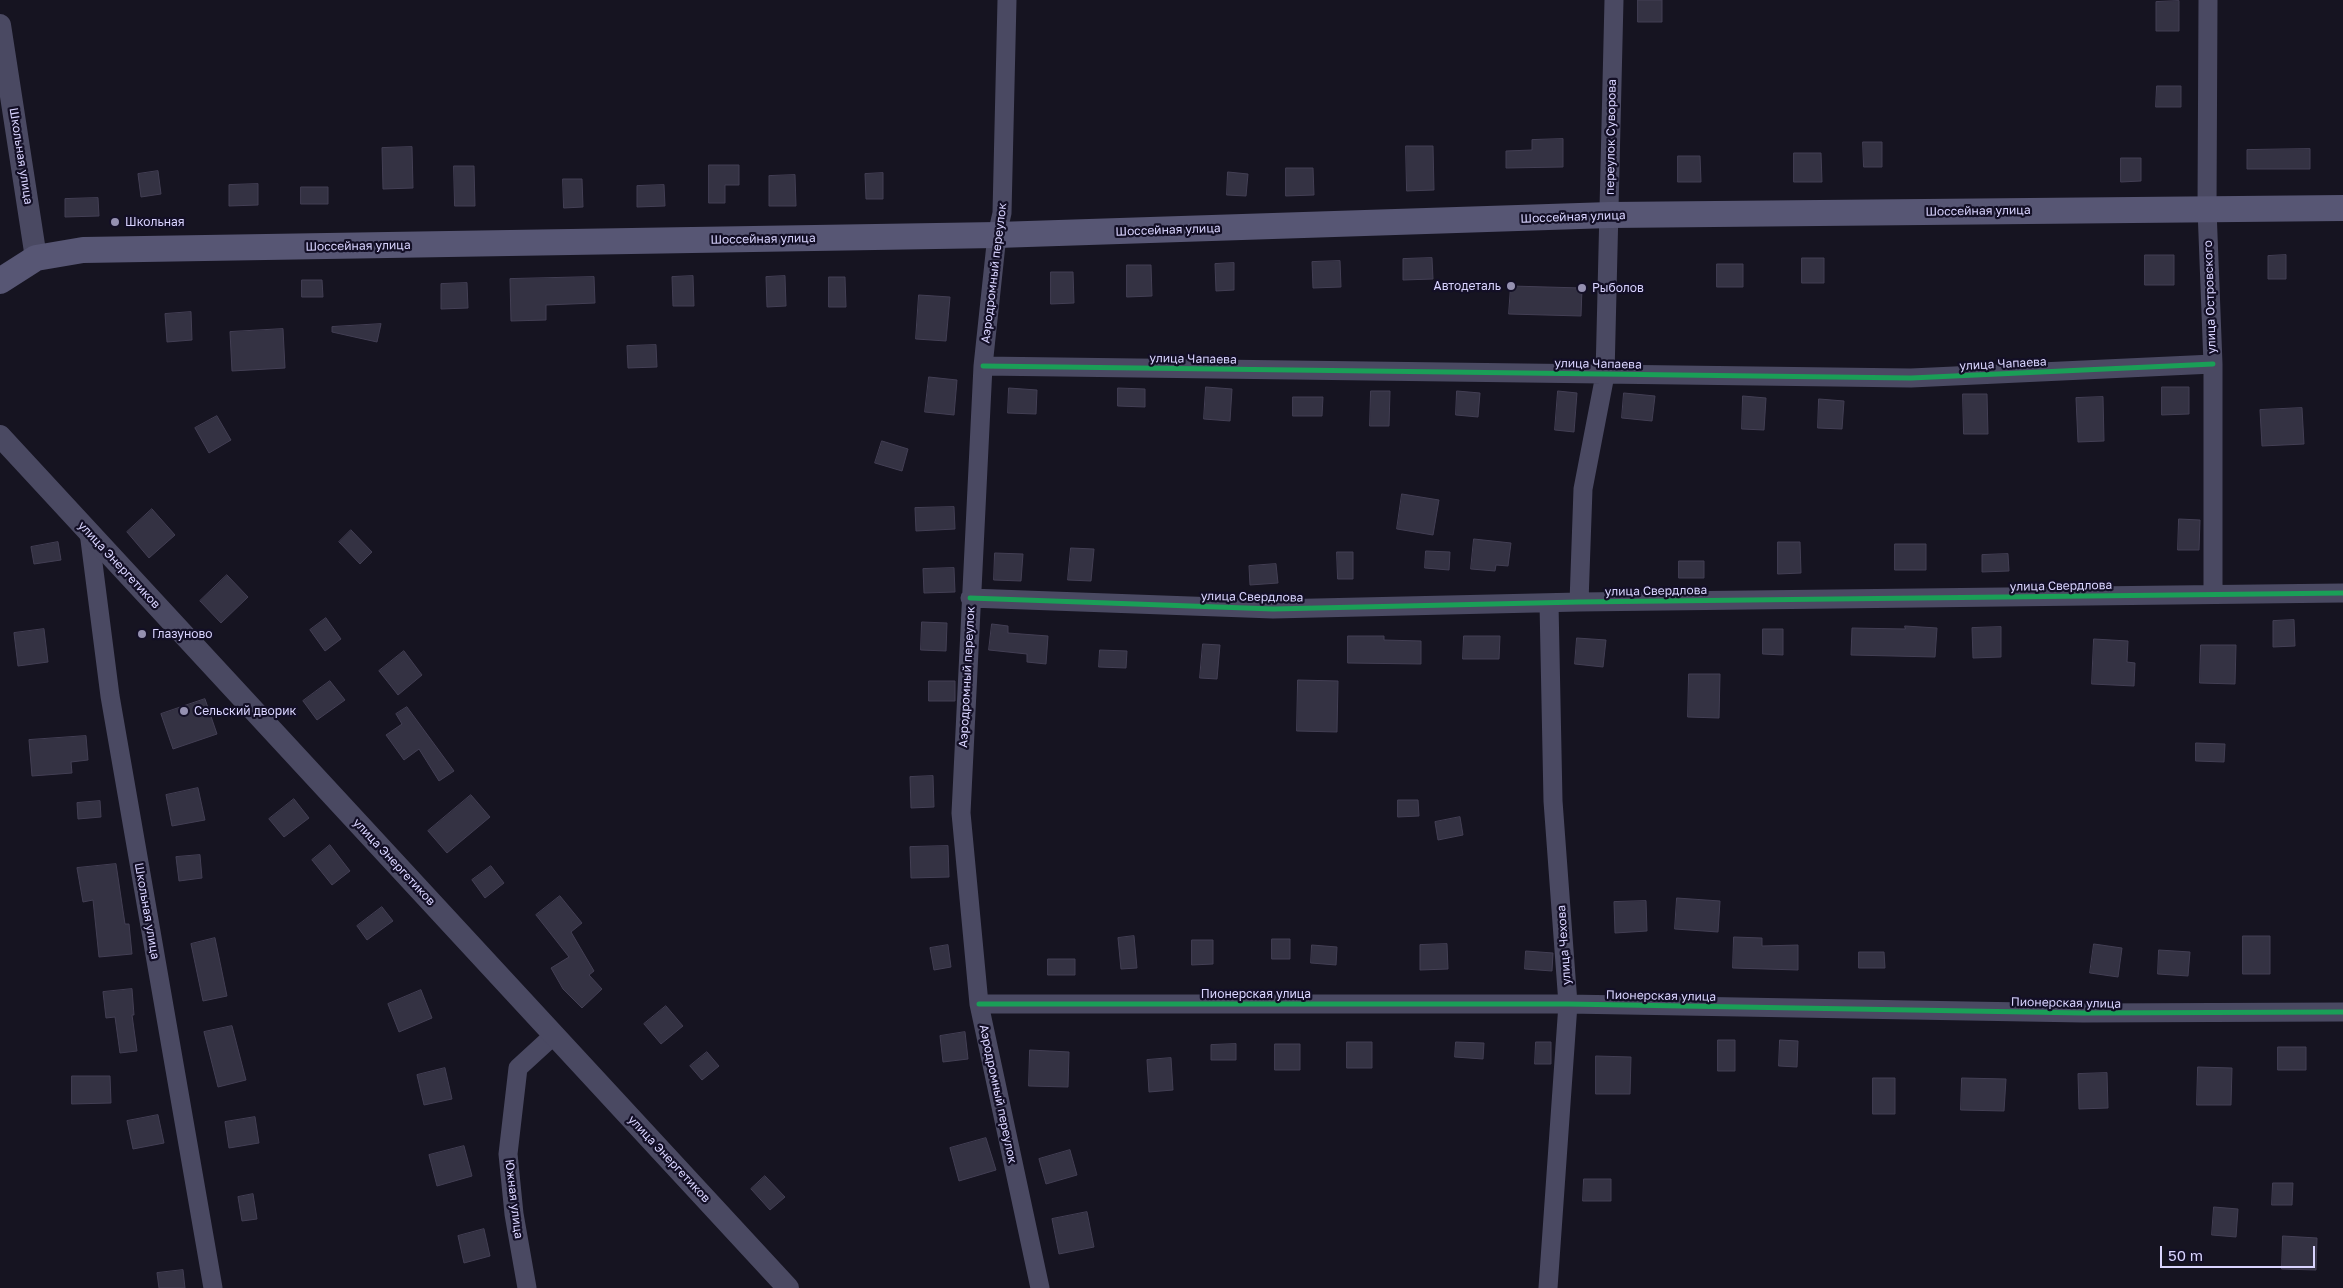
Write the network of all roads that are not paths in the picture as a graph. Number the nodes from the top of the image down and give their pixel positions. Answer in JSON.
{"nodes":[{"id":1,"x":1007,"y":0,"type":"edge"},
{"id":2,"x":1614,"y":0,"type":"edge"},
{"id":3,"x":2208,"y":0,"type":"edge"},
{"id":4,"x":0,"y":25,"type":"edge"},
{"id":5,"x":2343,"y":208,"type":"edge"},
{"id":6,"x":2207,"y":209,"type":"junction"},
{"id":7,"x":1610,"y":215,"type":"junction"},
{"id":8,"x":997,"y":235,"type":"junction"},
{"id":9,"x":36,"y":258,"type":"junction"},
{"id":10,"x":0,"y":281,"type":"edge"},
{"id":11,"x":2213,"y":364,"type":"junction"},
{"id":12,"x":983,"y":366,"type":"junction"},
{"id":13,"x":1605,"y":375,"type":"junction"},
{"id":14,"x":0,"y":436,"type":"edge"},
{"id":15,"x":89,"y":532,"type":"junction"},
{"id":16,"x":2343,"y":592,"type":"edge"},
{"id":17,"x":2213,"y":594,"type":"junction"},
{"id":18,"x":970,"y":598,"type":"junction"},
{"id":19,"x":1549,"y":602,"type":"junction"},
{"id":20,"x":1579,"y":602,"type":"junction"},
{"id":21,"x":979,"y":1004,"type":"junction"},
{"id":22,"x":1568,"y":1004,"type":"junction"},
{"id":23,"x":2343,"y":1012,"type":"edge"},
{"id":24,"x":554,"y":1035,"type":"junction"},
{"id":25,"x":213,"y":1288,"type":"edge"},
{"id":26,"x":527,"y":1288,"type":"edge"},
{"id":27,"x":788,"y":1288,"type":"edge"},
{"id":28,"x":1040,"y":1288,"type":"edge"},
{"id":29,"x":1548,"y":1288,"type":"edge"}],
"edges":[{"from":1,"to":8,"type":"street","name":"Аэродромный переулок"},
{"from":2,"to":7,"type":"street","name":"переулок Суворова"},
{"from":3,"to":6,"type":"street","name":"улица Островского"},
{"from":4,"to":9,"type":"street","name":"Школьная улица"},
{"from":5,"to":6,"type":"main road","name":"Шоссейная улица"},
{"from":6,"to":7,"type":"main road","name":"Шоссейная улица"},
{"from":6,"to":11,"type":"street","name":"улица Островского"},
{"from":7,"to":8,"type":"main road","name":"Шоссейная улица"},
{"from":7,"to":13,"type":"street","name":"переулок Суворова"},
{"from":8,"to":9,"type":"main road","name":"Шоссейная улица"},
{"from":8,"to":12,"type":"street","name":"Аэродромный переулок"},
{"from":9,"to":10,"type":"main road","name":"Шоссейная улица"},
{"from":11,"to":13,"type":"street","name":"улица Чапаева"},
{"from":11,"to":17,"type":"street","name":"улица Островского"},
{"from":12,"to":13,"type":"street","name":"улица Чапаева"},
{"from":12,"to":18,"type":"street","name":"Аэродромный переулок"},
{"from":13,"to":20,"type":"street","name":"переулок Суворова"},
{"from":14,"to":15,"type":"street","name":"улица Энергетиков"},
{"from":15,"to":24,"type":"street","name":"улица Энергетиков"},
{"from":15,"to":25,"type":"street","name":"Школьная улица"},
{"from":16,"to":17,"type":"street","name":"улица Свердлова"},
{"from":17,"to":20,"type":"street","name":"улица Свердлова"},
{"from":18,"to":19,"type":"street","name":"улица Свердлова"},
{"from":18,"to":21,"type":"street","name":"Аэродромный переулок"},
{"from":19,"to":20,"type":"street","name":"улица Свердлова"},
{"from":19,"to":22,"type":"street","name":"улица Чехова"},
{"from":21,"to":22,"type":"street","name":"Пионерская улица"},
{"from":21,"to":28,"type":"street","name":"Аэродромный переулок"},
{"from":22,"to":23,"type":"street","name":"Пионерская улица"},
{"from":22,"to":29,"type":"street","name":"улица Чехова"},
{"from":24,"to":26,"type":"street","name":"Южная улица"},
{"from":24,"to":27,"type":"street","name":"улица Энергетиков"}]}
